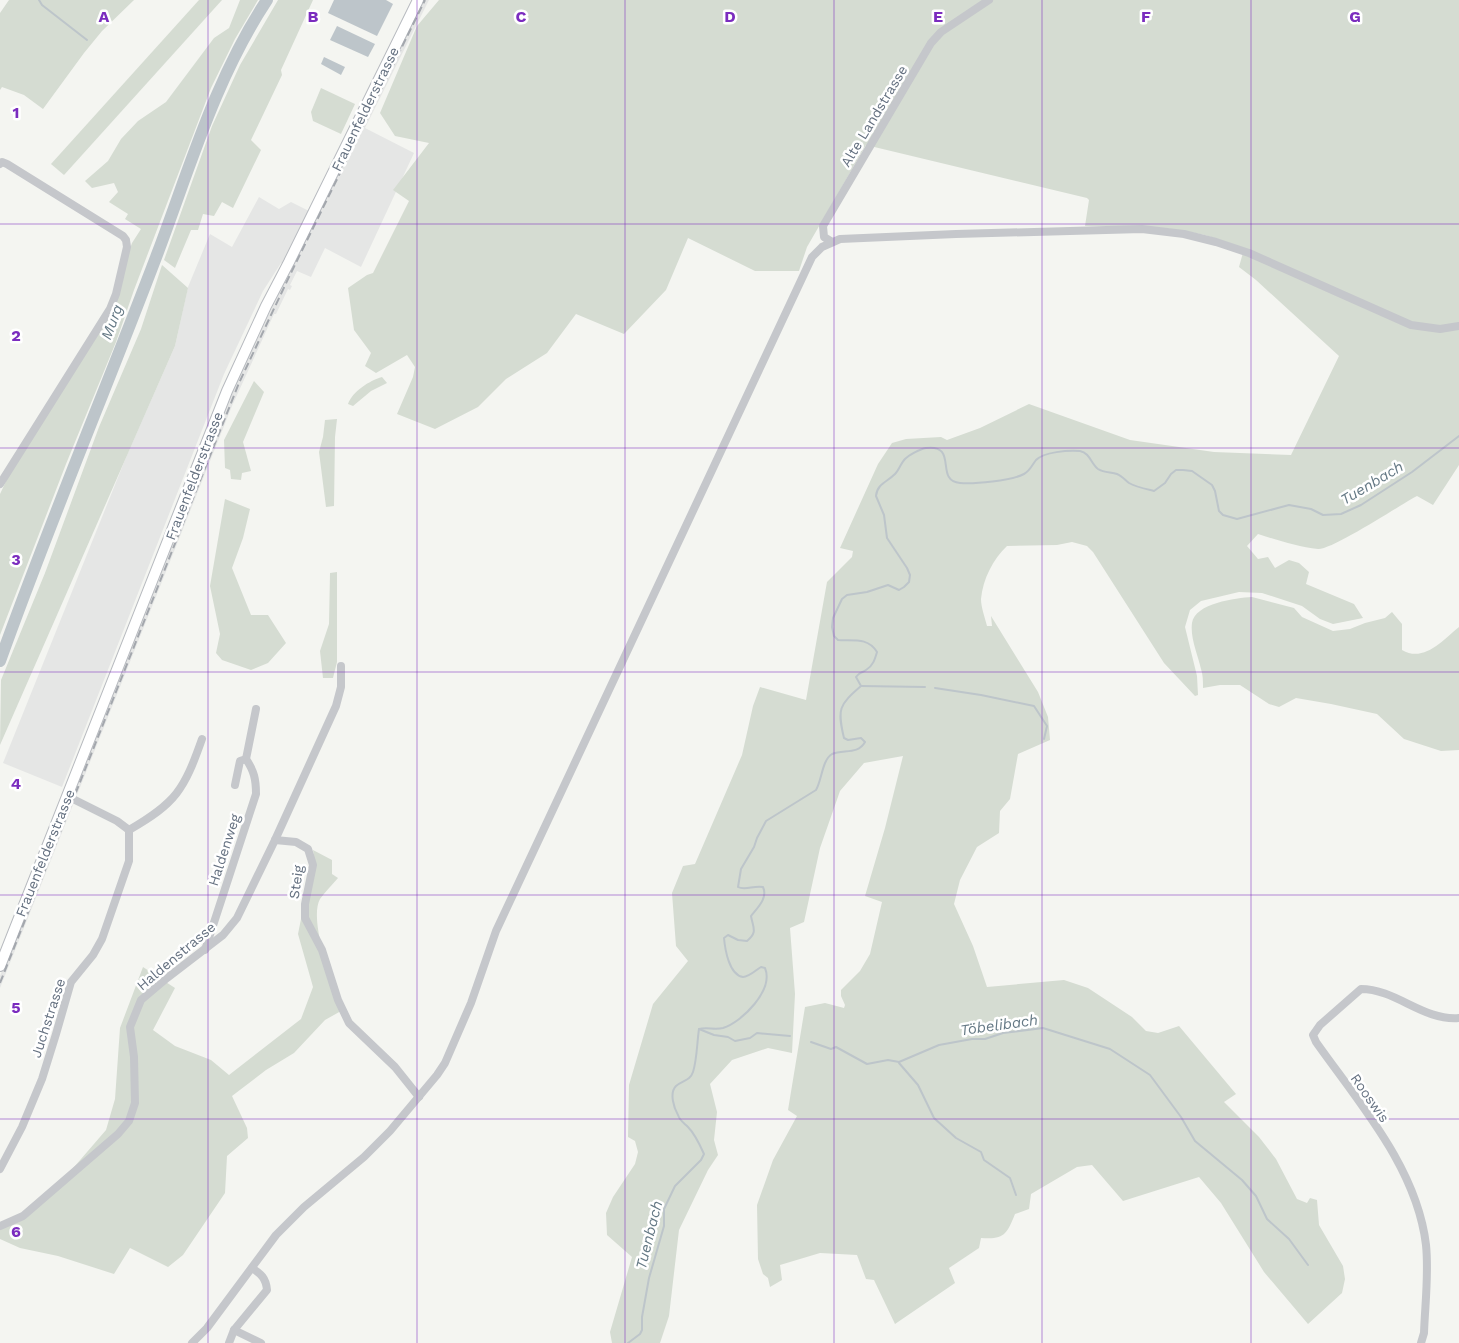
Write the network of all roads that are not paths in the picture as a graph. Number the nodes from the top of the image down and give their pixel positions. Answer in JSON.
{"nodes":[{"id":1,"x":418,"y":0,"type":"edge"},
{"id":2,"x":989,"y":0,"type":"edge"},
{"id":3,"x":0,"y":164,"type":"edge"},
{"id":4,"x":832,"y":242,"type":"junction"},
{"id":5,"x":1459,"y":326,"type":"edge"},
{"id":6,"x":0,"y":484,"type":"edge"},
{"id":7,"x":341,"y":666,"type":"dead end"},
{"id":8,"x":256,"y":709,"type":"dead end"},
{"id":9,"x":202,"y":739,"type":"dead end"},
{"id":10,"x":246,"y":759,"type":"junction"},
{"id":11,"x":235,"y":785,"type":"dead end"},
{"id":12,"x":67,"y":796,"type":"junction"},
{"id":13,"x":128,"y":830,"type":"junction"},
{"id":14,"x":275,"y":840,"type":"junction"},
{"id":15,"x":205,"y":950,"type":"junction"},
{"id":16,"x":0,"y":966,"type":"edge"},
{"id":17,"x":1459,"y":1018,"type":"edge"},
{"id":18,"x":419,"y":1097,"type":"junction"},
{"id":19,"x":0,"y":1169,"type":"edge"},
{"id":20,"x":0,"y":1226,"type":"edge"},
{"id":21,"x":252,"y":1268,"type":"junction"},
{"id":22,"x":234,"y":1330,"type":"junction"},
{"id":23,"x":192,"y":1343,"type":"edge"},
{"id":24,"x":229,"y":1343,"type":"edge"},
{"id":25,"x":260,"y":1343,"type":"edge"},
{"id":26,"x":1421,"y":1343,"type":"edge"}],
"edges":[{"from":1,"to":12,"type":"main road","name":"Frauenfelderstrasse"},
{"from":2,"to":4,"type":"street","name":"Alte Landstrasse"},
{"from":3,"to":6,"type":"street"},
{"from":4,"to":5,"type":"street"},
{"from":4,"to":18,"type":"street"},
{"from":7,"to":14,"type":"street","name":"Haldenstrasse"},
{"from":8,"to":10,"type":"street"},
{"from":9,"to":13,"type":"street"},
{"from":10,"to":11,"type":"street"},
{"from":10,"to":15,"type":"street","name":"Haldenweg"},
{"from":12,"to":13,"type":"street"},
{"from":12,"to":16,"type":"main road","name":"Frauenfelderstrasse"},
{"from":13,"to":19,"type":"street","name":"Juchstrasse"},
{"from":14,"to":15,"type":"street","name":"Haldenstrasse"},
{"from":14,"to":18,"type":"street","name":"Steig"},
{"from":15,"to":20,"type":"street","name":"Haldenstrasse"},
{"from":17,"to":26,"type":"street","name":"Rooswis"},
{"from":18,"to":21,"type":"street"},
{"from":21,"to":22,"type":"street"},
{"from":21,"to":23,"type":"street"},
{"from":22,"to":24,"type":"street"},
{"from":22,"to":25,"type":"street"}]}
